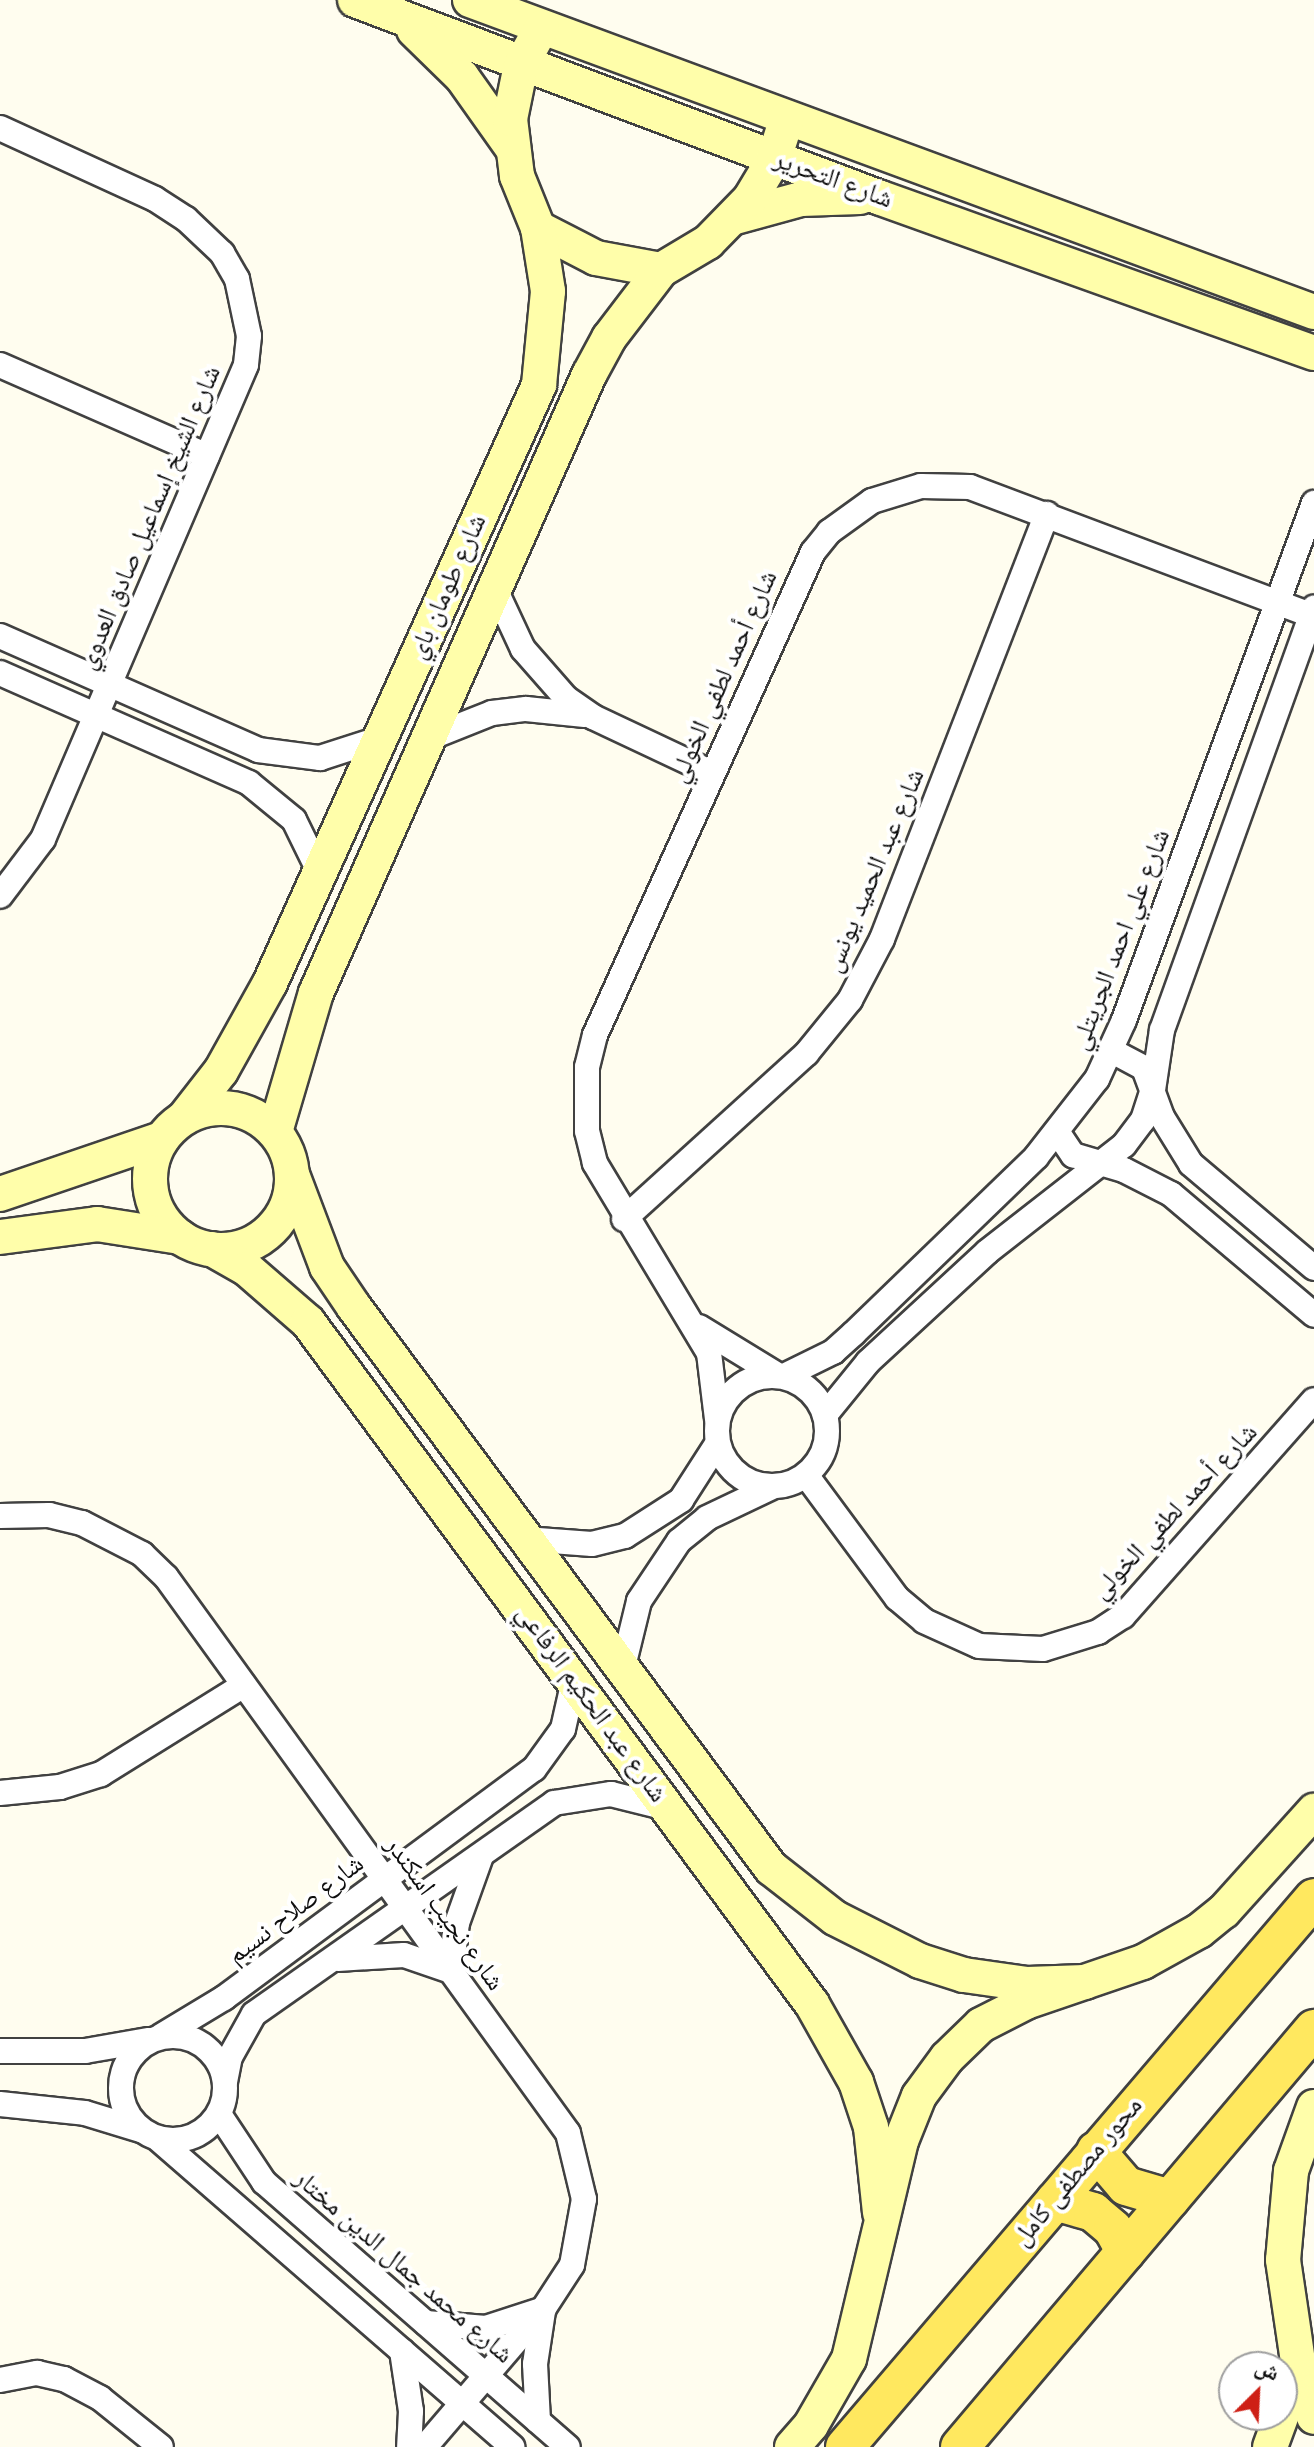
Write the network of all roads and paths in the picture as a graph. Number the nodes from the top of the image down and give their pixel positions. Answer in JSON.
{"nodes":[{"id":1,"x":355,"y":0,"type":"edge"},
{"id":2,"x":470,"y":0,"type":"edge"},
{"id":3,"x":398,"y":17,"type":"junction"},
{"id":4,"x":542,"y":27,"type":"junction"},
{"id":5,"x":521,"y":65,"type":"junction"},
{"id":6,"x":787,"y":118,"type":"junction"},
{"id":7,"x":0,"y":128,"type":"edge"},
{"id":8,"x":511,"y":146,"type":"junction"},
{"id":9,"x":774,"y":159,"type":"junction"},
{"id":10,"x":878,"y":197,"type":"junction"},
{"id":11,"x":735,"y":217,"type":"junction"},
{"id":12,"x":538,"y":228,"type":"junction"},
{"id":13,"x":661,"y":270,"type":"junction"},
{"id":14,"x":1314,"y":312,"type":"edge"},
{"id":15,"x":1311,"y":355,"type":"edge"},
{"id":16,"x":0,"y":365,"type":"edge"},
{"id":17,"x":207,"y":456,"type":"junction"},
{"id":18,"x":1314,"y":503,"type":"edge"},
{"id":19,"x":1047,"y":514,"type":"junction"},
{"id":20,"x":495,"y":589,"type":"junction"},
{"id":21,"x":1278,"y":602,"type":"junction"},
{"id":22,"x":1313,"y":612,"type":"edge"},
{"id":23,"x":0,"y":636,"type":"edge"},
{"id":24,"x":0,"y":673,"type":"edge"},
{"id":25,"x":109,"y":685,"type":"junction"},
{"id":26,"x":96,"y":715,"type":"junction"},
{"id":27,"x":593,"y":717,"type":"junction"},
{"id":28,"x":429,"y":738,"type":"junction"},
{"id":29,"x":379,"y":739,"type":"junction"},
{"id":30,"x":712,"y":773,"type":"junction"},
{"id":31,"x":320,"y":873,"type":"junction"},
{"id":32,"x":0,"y":896,"type":"edge"},
{"id":33,"x":1112,"y":1051,"type":"junction"},
{"id":34,"x":1153,"y":1090,"type":"junction"},
{"id":35,"x":174,"y":1128,"type":"junction"},
{"id":36,"x":275,"y":1132,"type":"junction"},
{"id":37,"x":1058,"y":1133,"type":"junction"},
{"id":38,"x":1098,"y":1164,"type":"junction"},
{"id":39,"x":293,"y":1177,"type":"junction"},
{"id":40,"x":0,"y":1194,"type":"edge"},
{"id":41,"x":624,"y":1219,"type":"junction"},
{"id":42,"x":0,"y":1237,"type":"edge"},
{"id":43,"x":180,"y":1237,"type":"junction"},
{"id":44,"x":212,"y":1249,"type":"junction"},
{"id":45,"x":1314,"y":1268,"type":"edge"},
{"id":46,"x":1314,"y":1315,"type":"edge"},
{"id":47,"x":694,"y":1323,"type":"junction"},
{"id":48,"x":781,"y":1376,"type":"junction"},
{"id":49,"x":1314,"y":1400,"type":"edge"},
{"id":50,"x":825,"y":1415,"type":"junction"},
{"id":51,"x":717,"y":1419,"type":"junction"},
{"id":52,"x":717,"y":1444,"type":"junction"},
{"id":53,"x":806,"y":1475,"type":"junction"},
{"id":54,"x":772,"y":1487,"type":"junction"},
{"id":55,"x":0,"y":1516,"type":"edge"},
{"id":56,"x":525,"y":1539,"type":"junction"},
{"id":57,"x":622,"y":1671,"type":"junction"},
{"id":58,"x":574,"y":1680,"type":"junction"},
{"id":59,"x":244,"y":1685,"type":"junction"},
{"id":60,"x":0,"y":1793,"type":"edge"},
{"id":61,"x":667,"y":1808,"type":"junction"},
{"id":62,"x":1314,"y":1811,"type":"edge"},
{"id":63,"x":482,"y":1854,"type":"junction"},
{"id":64,"x":384,"y":1879,"type":"junction"},
{"id":65,"x":1314,"y":1898,"type":"edge"},
{"id":66,"x":405,"y":1908,"type":"junction"},
{"id":67,"x":329,"y":1961,"type":"junction"},
{"id":68,"x":451,"y":1971,"type":"junction"},
{"id":69,"x":1085,"y":1982,"type":"junction"},
{"id":70,"x":1314,"y":2029,"type":"edge"},
{"id":71,"x":156,"y":2038,"type":"junction"},
{"id":72,"x":0,"y":2051,"type":"edge"},
{"id":73,"x":225,"y":2082,"type":"junction"},
{"id":74,"x":0,"y":2104,"type":"edge"},
{"id":75,"x":1314,"y":2107,"type":"edge"},
{"id":76,"x":219,"y":2114,"type":"junction"},
{"id":77,"x":149,"y":2134,"type":"junction"},
{"id":78,"x":1096,"y":2151,"type":"junction"},
{"id":79,"x":1170,"y":2199,"type":"junction"},
{"id":80,"x":1055,"y":2201,"type":"junction"},
{"id":81,"x":880,"y":2213,"type":"junction"},
{"id":82,"x":1126,"y":2252,"type":"junction"},
{"id":83,"x":544,"y":2308,"type":"junction"},
{"id":84,"x":425,"y":2323,"type":"junction"},
{"id":85,"x":402,"y":2351,"type":"junction"},
{"id":86,"x":1299,"y":2368,"type":"junction"},
{"id":87,"x":486,"y":2376,"type":"junction"},
{"id":88,"x":0,"y":2380,"type":"edge"},
{"id":89,"x":462,"y":2404,"type":"junction"},
{"id":90,"x":1314,"y":2417,"type":"edge"},
{"id":91,"x":538,"y":2421,"type":"junction"},
{"id":92,"x":161,"y":2447,"type":"edge"},
{"id":93,"x":409,"y":2447,"type":"edge"},
{"id":94,"x":425,"y":2447,"type":"edge"},
{"id":95,"x":512,"y":2447,"type":"edge"},
{"id":96,"x":568,"y":2447,"type":"edge"},
{"id":97,"x":792,"y":2447,"type":"edge"},
{"id":98,"x":845,"y":2447,"type":"edge"},
{"id":99,"x":960,"y":2447,"type":"edge"},
{"id":100,"x":1270,"y":2447,"type":"edge"}],
"edges":[{"from":1,"to":3,"type":"street","name":"شارع التحرير"},
{"from":2,"to":4,"type":"street","name":"شارع التحرير"},
{"from":3,"to":5,"type":"street","name":"شارع التحرير"},
{"from":3,"to":8,"type":"street"},
{"from":4,"to":5,"type":"street","name":"شارع طومان باي"},
{"from":4,"to":6,"type":"street","name":"شارع التحرير"},
{"from":5,"to":8,"type":"street","name":"شارع طومان باي"},
{"from":5,"to":9,"type":"street","name":"شارع التحرير"},
{"from":6,"to":9,"type":"street","name":"شارع طومان باي"},
{"from":6,"to":14,"type":"street","name":"شارع التحرير"},
{"from":7,"to":17,"type":"street","name":"شارع الشيخ إسماعيل صادق العدوي"},
{"from":8,"to":12,"type":"street","name":"شارع طومان باي"},
{"from":9,"to":10,"type":"street","name":"شارع التحرير"},
{"from":9,"to":11,"type":"street","name":"شارع طومان باي"},
{"from":10,"to":11,"type":"street"},
{"from":10,"to":15,"type":"street","name":"شارع التحرير"},
{"from":11,"to":13,"type":"street","name":"شارع طومان باي"},
{"from":12,"to":13,"type":"street"},
{"from":12,"to":29,"type":"street","name":"شارع طومان باي"},
{"from":13,"to":20,"type":"street","name":"شارع طومان باي"},
{"from":16,"to":17,"type":"street"},
{"from":17,"to":25,"type":"street","name":"شارع الشيخ إسماعيل صادق العدوي"},
{"from":18,"to":21,"type":"street","name":"شارع علي احمد الجريتلي"},
{"from":19,"to":21,"type":"street","name":"شارع أحمد لطفي الخولي"},
{"from":19,"to":30,"type":"street","name":"شارع أحمد لطفي الخولي"},
{"from":19,"to":41,"type":"street","name":"شارع عبد الحميد يونس"},
{"from":20,"to":27,"type":"street"},
{"from":20,"to":28,"type":"street","name":"شارع طومان باي"},
{"from":21,"to":22,"type":"street","name":"شارع أحمد لطفي الخولي"},
{"from":21,"to":33,"type":"street","name":"شارع علي احمد الجريتلي"},
{"from":22,"to":34,"type":"street"},
{"from":23,"to":25,"type":"street"},
{"from":24,"to":26,"type":"street"},
{"from":25,"to":26,"type":"street","name":"شارع الشيخ إسماعيل صادق العدوي"},
{"from":25,"to":29,"type":"street"},
{"from":26,"to":31,"type":"street"},
{"from":26,"to":32,"type":"street","name":"شارع الشيخ إسماعيل صادق العدوي"},
{"from":27,"to":28,"type":"street"},
{"from":27,"to":30,"type":"street"},
{"from":28,"to":36,"type":"street","name":"شارع طومان باي"},
{"from":29,"to":31,"type":"street","name":"شارع طومان باي"},
{"from":30,"to":41,"type":"street","name":"شارع أحمد لطفي الخولي"},
{"from":31,"to":35,"type":"street","name":"شارع طومان باي"},
{"from":33,"to":34,"type":"street"},
{"from":33,"to":37,"type":"street","name":"شارع علي احمد الجريتلي"},
{"from":34,"to":38,"type":"street"},
{"from":34,"to":45,"type":"street"},
{"from":35,"to":36,"type":"street"},
{"from":35,"to":40,"type":"street"},
{"from":35,"to":43,"type":"street"},
{"from":36,"to":39,"type":"street"},
{"from":37,"to":38,"type":"street"},
{"from":37,"to":48,"type":"street","name":"شارع علي احمد الجريتلي"},
{"from":38,"to":46,"type":"street"},
{"from":38,"to":50,"type":"street"},
{"from":39,"to":44,"type":"street"},
{"from":39,"to":56,"type":"street","name":"شارع عبد الحكيم الرفاعي"},
{"from":41,"to":47,"type":"street","name":"شارع أحمد لطفي الخولي"},
{"from":42,"to":43,"type":"street"},
{"from":43,"to":44,"type":"street"},
{"from":44,"to":58,"type":"street","name":"شارع عبد الحكيم الرفاعي"},
{"from":47,"to":48,"type":"street","name":"شارع أحمد لطفي الخولي"},
{"from":47,"to":51,"type":"street","name":"شارع أحمد لطفي الخولي"},
{"from":48,"to":50,"type":"street"},
{"from":48,"to":51,"type":"street"},
{"from":49,"to":53,"type":"street","name":"شارع أحمد لطفي الخولي"},
{"from":50,"to":53,"type":"street"},
{"from":51,"to":52,"type":"street"},
{"from":52,"to":54,"type":"street"},
{"from":52,"to":56,"type":"street"},
{"from":53,"to":54,"type":"street"},
{"from":54,"to":57,"type":"street"},
{"from":55,"to":59,"type":"street","name":"شارع نجيب اسكندر"},
{"from":56,"to":57,"type":"street","name":"شارع عبد الحكيم الرفاعي"},
{"from":57,"to":69,"type":"street","name":"شارع عبد الحكيم الرفاعي"},
{"from":58,"to":61,"type":"street","name":"شارع عبد الحكيم الرفاعي"},
{"from":58,"to":64,"type":"street","name":"شارع صلاح نسيم"},
{"from":59,"to":60,"type":"street"},
{"from":59,"to":64,"type":"street","name":"شارع نجيب اسكندر"},
{"from":61,"to":63,"type":"street"},
{"from":61,"to":81,"type":"street","name":"شارع عبد الحكيم الرفاعي"},
{"from":62,"to":69,"type":"street"},
{"from":63,"to":66,"type":"street"},
{"from":63,"to":68,"type":"street"},
{"from":64,"to":66,"type":"street","name":"شارع نجيب اسكندر"},
{"from":64,"to":71,"type":"street","name":"شارع صلاح نسيم"},
{"from":65,"to":78,"type":"main road","name":"محور مصطفى كامل"},
{"from":66,"to":67,"type":"street"},
{"from":66,"to":68,"type":"street","name":"شارع نجيب اسكندر"},
{"from":67,"to":68,"type":"street"},
{"from":67,"to":73,"type":"street"},
{"from":68,"to":83,"type":"street","name":"شارع نجيب اسكندر"},
{"from":69,"to":81,"type":"street"},
{"from":70,"to":79,"type":"main road"},
{"from":71,"to":72,"type":"street"},
{"from":71,"to":73,"type":"street"},
{"from":71,"to":77,"type":"street"},
{"from":73,"to":76,"type":"street"},
{"from":74,"to":77,"type":"street"},
{"from":75,"to":86,"type":"street"},
{"from":76,"to":77,"type":"street"},
{"from":76,"to":84,"type":"street","name":"شارع محمد جمال الدين مختار"},
{"from":77,"to":85,"type":"street"},
{"from":78,"to":79,"type":"main road"},
{"from":78,"to":80,"type":"main road","name":"محور مصطفى كامل"},
{"from":79,"to":82,"type":"main road"},
{"from":80,"to":82,"type":"main road"},
{"from":80,"to":98,"type":"main road","name":"محور مصطفى كامل"},
{"from":81,"to":97,"type":"street"},
{"from":82,"to":99,"type":"main road"},
{"from":83,"to":84,"type":"street"},
{"from":83,"to":87,"type":"street","name":"شارع نجيب اسكندر"},
{"from":83,"to":91,"type":"street"},
{"from":84,"to":87,"type":"street","name":"شارع محمد جمال الدين مختار"},
{"from":85,"to":89,"type":"street"},
{"from":85,"to":93,"type":"street"},
{"from":86,"to":90,"type":"street"},
{"from":86,"to":100,"type":"street"},
{"from":87,"to":89,"type":"street","name":"شارع نجيب اسكندر"},
{"from":87,"to":91,"type":"street","name":"شارع محمد جمال الدين مختار"},
{"from":88,"to":92,"type":"street"},
{"from":89,"to":94,"type":"street","name":"شارع نجيب اسكندر"},
{"from":89,"to":95,"type":"street"},
{"from":91,"to":96,"type":"street","name":"شارع محمد جمال الدين مختار"}]}
